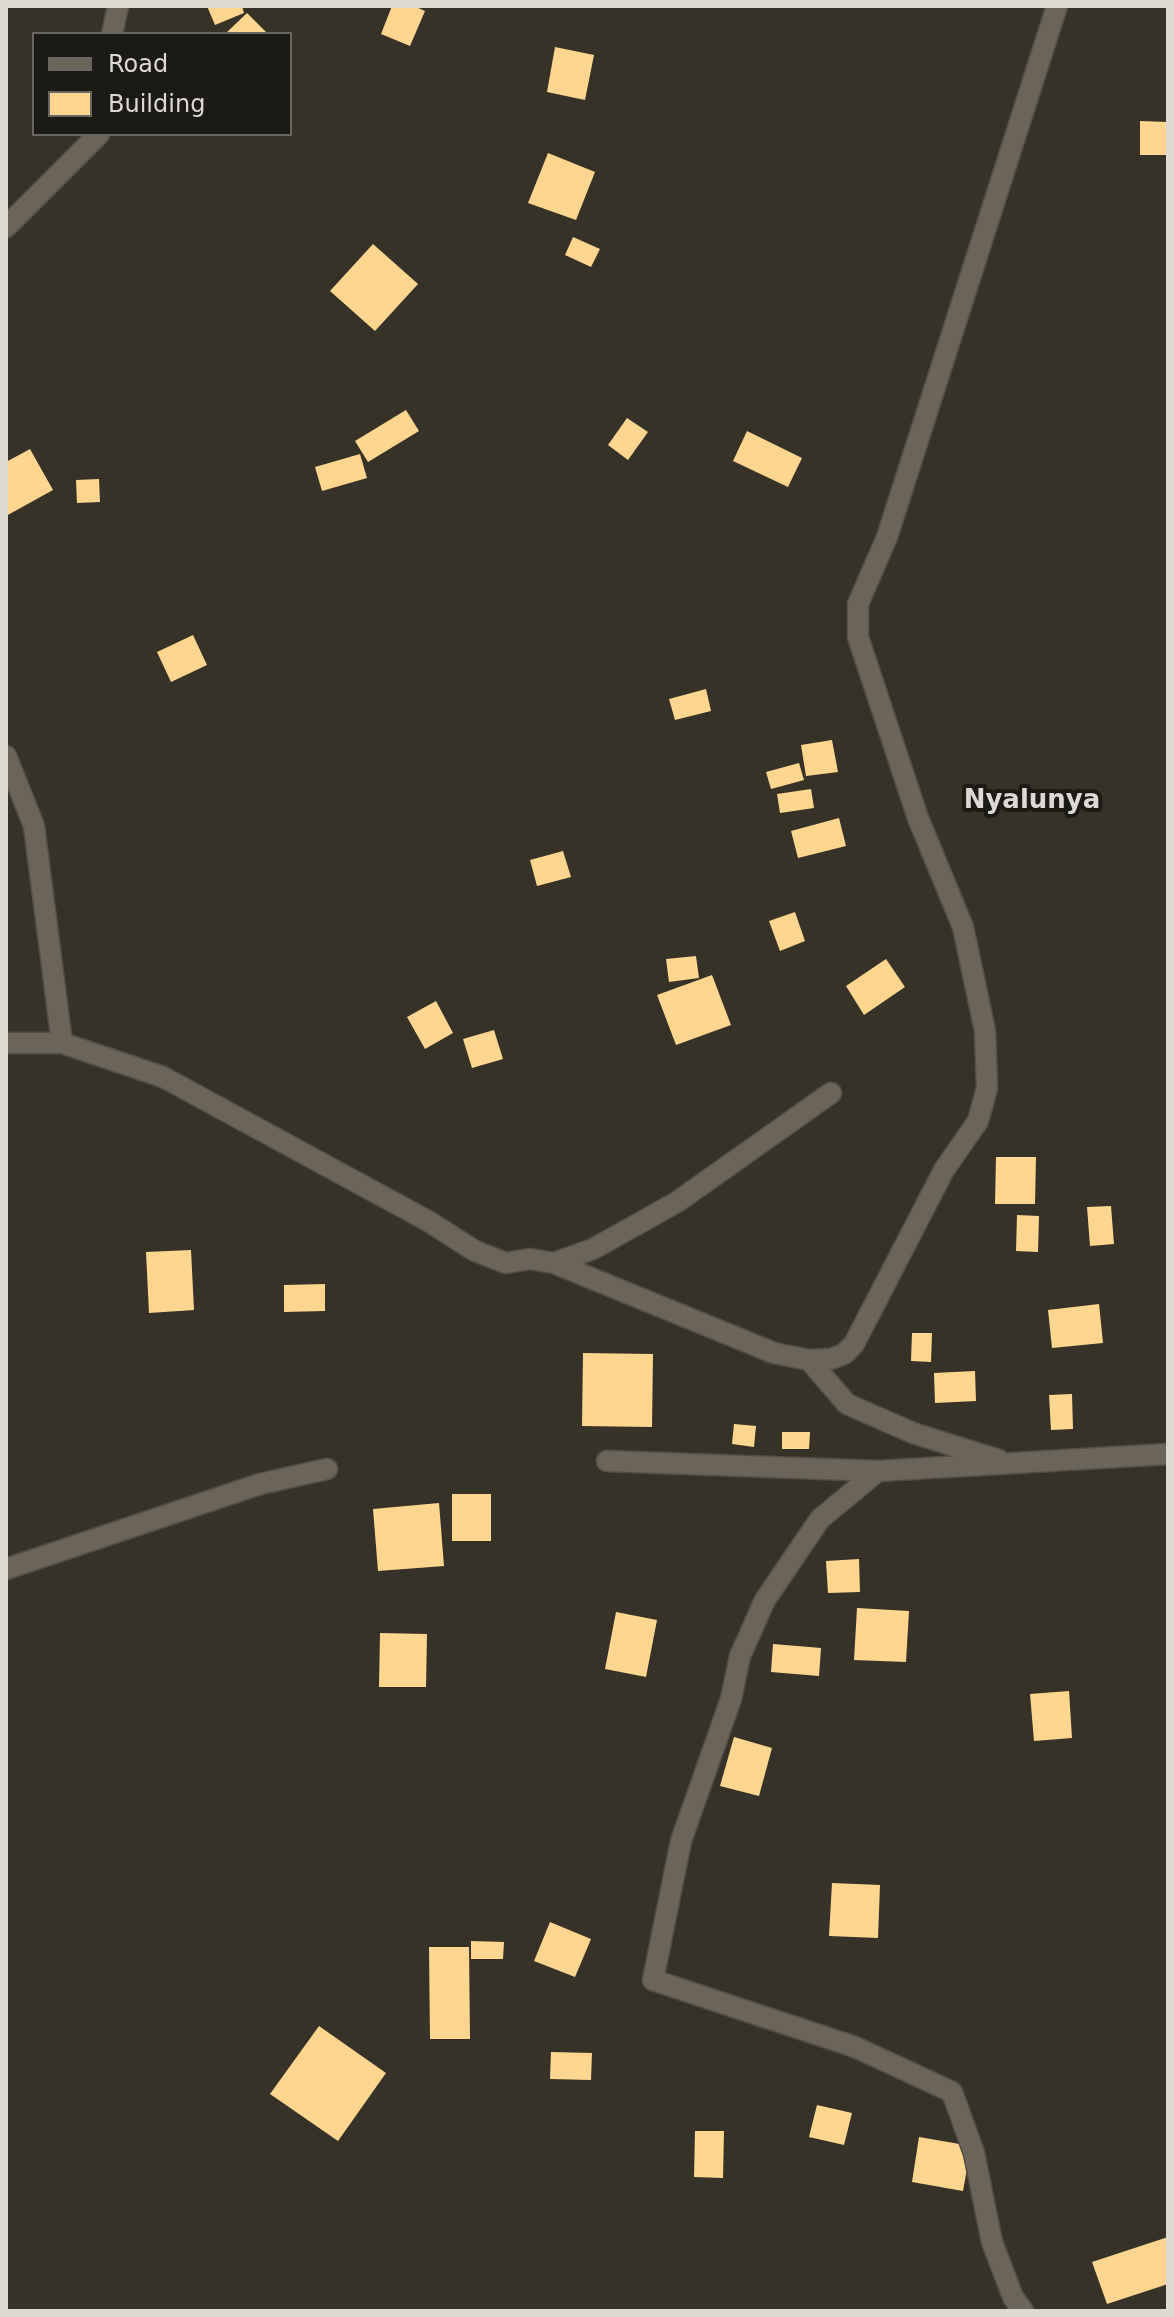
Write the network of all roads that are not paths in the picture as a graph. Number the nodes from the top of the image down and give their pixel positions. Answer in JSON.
{"nodes":[{"id":1,"x":118,"y":6,"type":"edge"},
{"id":2,"x":1057,"y":6,"type":"edge"},
{"id":3,"x":112,"y":32,"type":"edge"},
{"id":4,"x":97,"y":136,"type":"edge"},
{"id":5,"x":6,"y":227,"type":"edge"},
{"id":6,"x":6,"y":756,"type":"edge"},
{"id":7,"x":6,"y":1043,"type":"edge"},
{"id":8,"x":62,"y":1043,"type":"junction"},
{"id":9,"x":831,"y":1093,"type":"dead end"},
{"id":10,"x":554,"y":1263,"type":"junction"},
{"id":11,"x":809,"y":1360,"type":"junction"},
{"id":12,"x":1168,"y":1454,"type":"edge"},
{"id":13,"x":607,"y":1461,"type":"dead end"},
{"id":14,"x":1011,"y":1464,"type":"junction"},
{"id":15,"x":327,"y":1469,"type":"dead end"},
{"id":16,"x":878,"y":1471,"type":"junction"},
{"id":17,"x":6,"y":1569,"type":"edge"},
{"id":18,"x":1023,"y":2311,"type":"edge"}],
"edges":[{"from":1,"to":3,"type":"street"},
{"from":2,"to":11,"type":"street"},
{"from":4,"to":5,"type":"street"},
{"from":6,"to":8,"type":"street"},
{"from":7,"to":8,"type":"street"},
{"from":8,"to":10,"type":"street"},
{"from":9,"to":10,"type":"street"},
{"from":10,"to":11,"type":"street"},
{"from":11,"to":14,"type":"street"},
{"from":12,"to":14,"type":"street"},
{"from":13,"to":16,"type":"street"},
{"from":14,"to":16,"type":"street"},
{"from":15,"to":17,"type":"street"},
{"from":16,"to":18,"type":"street"}]}
